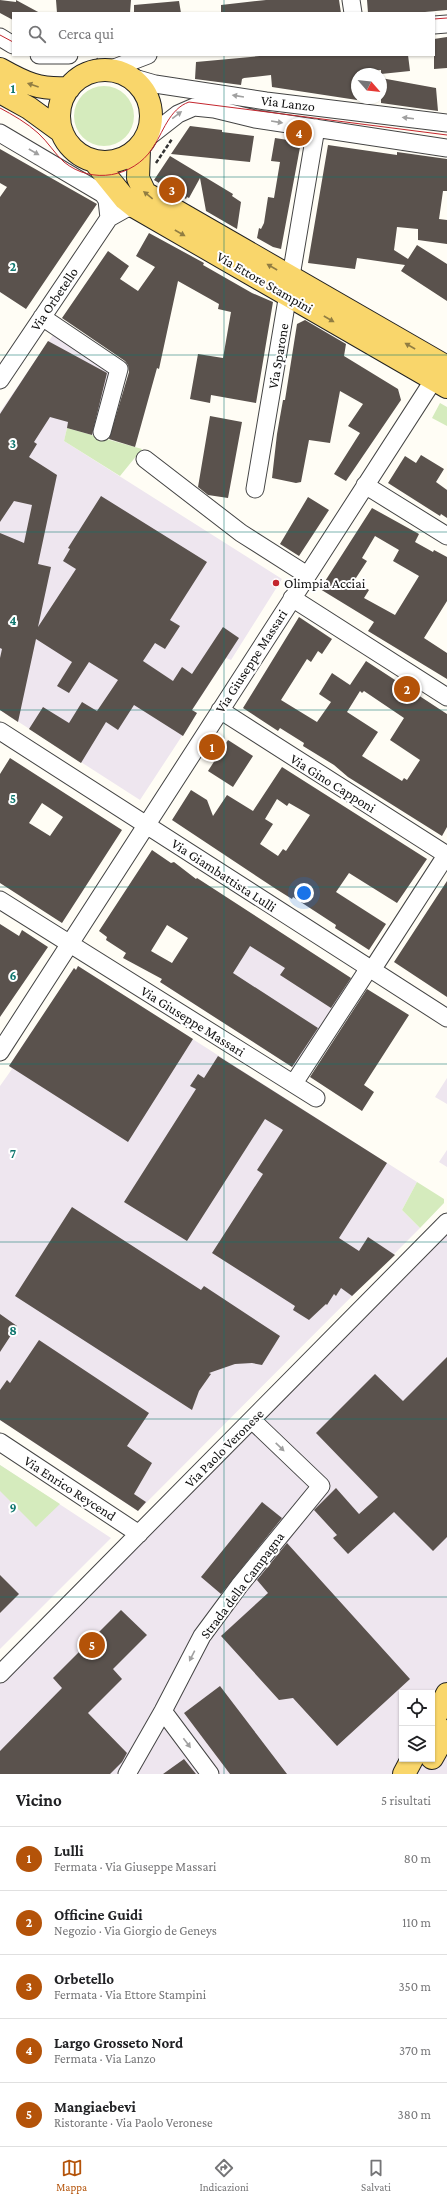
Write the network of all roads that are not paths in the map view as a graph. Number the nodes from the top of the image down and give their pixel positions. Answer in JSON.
{"nodes":[{"id":1,"x":351,"y":0,"type":"edge"},
{"id":2,"x":352,"y":12,"type":"edge"},
{"id":3,"x":447,"y":24,"type":"edge"},
{"id":4,"x":435,"y":25,"type":"edge"},
{"id":5,"x":0,"y":37,"type":"edge"},
{"id":6,"x":12,"y":44,"type":"edge"},
{"id":7,"x":145,"y":56,"type":"edge"},
{"id":8,"x":0,"y":69,"type":"edge"},
{"id":9,"x":109,"y":70,"type":"junction"},
{"id":10,"x":131,"y":77,"type":"junction"},
{"id":11,"x":69,"y":88,"type":"junction"},
{"id":12,"x":0,"y":92,"type":"edge"},
{"id":13,"x":10,"y":103,"type":"edge"},
{"id":14,"x":447,"y":123,"type":"edge"},
{"id":15,"x":316,"y":128,"type":"junction"},
{"id":16,"x":62,"y":132,"type":"junction"},
{"id":17,"x":0,"y":133,"type":"edge"},
{"id":18,"x":142,"y":144,"type":"junction"},
{"id":19,"x":447,"y":148,"type":"edge"},
{"id":20,"x":95,"y":162,"type":"junction"},
{"id":21,"x":134,"y":207,"type":"junction"},
{"id":22,"x":108,"y":218,"type":"junction"},
{"id":23,"x":290,"y":287,"type":"junction"},
{"id":24,"x":42,"y":317,"type":"junction"},
{"id":25,"x":444,"y":372,"type":"edge"},
{"id":26,"x":0,"y":380,"type":"edge"},
{"id":27,"x":102,"y":432,"type":"dead end"},
{"id":28,"x":145,"y":459,"type":"dead end"},
{"id":29,"x":365,"y":486,"type":"junction"},
{"id":30,"x":255,"y":489,"type":"dead end"},
{"id":31,"x":447,"y":536,"type":"edge"},
{"id":32,"x":307,"y":575,"type":"junction"},
{"id":33,"x":292,"y":598,"type":"junction"},
{"id":34,"x":447,"y":697,"type":"edge"},
{"id":35,"x":220,"y":710,"type":"junction"},
{"id":36,"x":0,"y":732,"type":"edge"},
{"id":37,"x":146,"y":825,"type":"junction"},
{"id":38,"x":447,"y":855,"type":"edge"},
{"id":39,"x":0,"y":900,"type":"edge"},
{"id":40,"x":70,"y":944,"type":"junction"},
{"id":41,"x":370,"y":969,"type":"junction"},
{"id":42,"x":447,"y":1018,"type":"edge"},
{"id":43,"x":0,"y":1052,"type":"edge"},
{"id":44,"x":294,"y":1083,"type":"junction"},
{"id":45,"x":316,"y":1098,"type":"dead end"},
{"id":46,"x":447,"y":1222,"type":"edge"},
{"id":47,"x":252,"y":1420,"type":"junction"},
{"id":48,"x":0,"y":1442,"type":"edge"},
{"id":49,"x":139,"y":1534,"type":"junction"},
{"id":50,"x":0,"y":1674,"type":"edge"},
{"id":51,"x":447,"y":1694,"type":"edge"},
{"id":52,"x":163,"y":1712,"type":"junction"},
{"id":53,"x":435,"y":1718,"type":"edge"},
{"id":54,"x":447,"y":1731,"type":"edge"},
{"id":55,"x":435,"y":1753,"type":"edge"},
{"id":56,"x":410,"y":1762,"type":"edge"},
{"id":57,"x":430,"y":1762,"type":"edge"},
{"id":58,"x":127,"y":1774,"type":"edge"},
{"id":59,"x":210,"y":1774,"type":"edge"},
{"id":60,"x":404,"y":1774,"type":"edge"},
{"id":61,"x":423,"y":1774,"type":"edge"}],
"edges":[{"from":1,"to":2,"type":"street"},
{"from":3,"to":4,"type":"street"},
{"from":5,"to":6,"type":"street"},
{"from":7,"to":9,"type":"street"},
{"from":11,"to":8,"type":"main road","one_way":true},
{"from":9,"to":10,"type":"main road"},
{"from":9,"to":11,"type":"main road"},
{"from":14,"to":10,"type":"street","name":"Via Lanzo","one_way":true},
{"from":10,"to":18,"type":"main road"},
{"from":11,"to":16,"type":"main road"},
{"from":12,"to":13,"type":"main road"},
{"from":13,"to":16,"type":"main road"},
{"from":18,"to":15,"type":"street","name":"Via Lanzo","one_way":true},
{"from":15,"to":19,"type":"street","name":"Via Lanzo"},
{"from":15,"to":23,"type":"street","name":"Via Sparone"},
{"from":16,"to":20,"type":"main road"},
{"from":17,"to":22,"type":"street","one_way":true},
{"from":18,"to":20,"type":"main road"},
{"from":23,"to":18,"type":"main road","name":"Via Ettore Stampini","one_way":true},
{"from":20,"to":21,"type":"main road","name":"Via Ettore Stampini"},
{"from":21,"to":22,"type":"street","name":"Via Orbetello"},
{"from":21,"to":23,"type":"main road","name":"Via Ettore Stampini","one_way":true},
{"from":22,"to":24,"type":"street","name":"Via Orbetello"},
{"from":23,"to":25,"type":"main road","name":"Via Ettore Stampini"},
{"from":23,"to":30,"type":"street","name":"Via Sparone"},
{"from":24,"to":26,"type":"street","name":"Via Orbetello"},
{"from":24,"to":27,"type":"street"},
{"from":25,"to":29,"type":"street","name":"Via Giuseppe Massari"},
{"from":28,"to":32,"type":"street"},
{"from":29,"to":31,"type":"street"},
{"from":29,"to":32,"type":"street","name":"Via Giuseppe Massari"},
{"from":32,"to":33,"type":"street","name":"Via Giuseppe Massari"},
{"from":33,"to":34,"type":"street"},
{"from":33,"to":35,"type":"street","name":"Via Giuseppe Massari"},
{"from":35,"to":37,"type":"street","name":"Via Giuseppe Massari"},
{"from":35,"to":38,"type":"street","name":"Via Gino Capponi"},
{"from":36,"to":37,"type":"street","name":"Via Giambattista Lulli"},
{"from":37,"to":40,"type":"street","name":"Via Giuseppe Massari"},
{"from":37,"to":41,"type":"street","name":"Via Giambattista Lulli"},
{"from":38,"to":41,"type":"street"},
{"from":39,"to":40,"type":"street"},
{"from":40,"to":43,"type":"street","name":"Via Giuseppe Massari"},
{"from":40,"to":44,"type":"street","name":"Via Giuseppe Massari"},
{"from":41,"to":42,"type":"street","name":"Via Giambattista Lulli"},
{"from":41,"to":44,"type":"street"},
{"from":44,"to":45,"type":"street","name":"Via Giuseppe Massari"},
{"from":46,"to":47,"type":"street","name":"Via Paolo Veronese"},
{"from":47,"to":49,"type":"street","name":"Via Paolo Veronese"},
{"from":47,"to":52,"type":"street","name":"Strada della Campagna","one_way":true},
{"from":48,"to":49,"type":"street","name":"Via Enrico Reycend"},
{"from":49,"to":50,"type":"street","name":"Via Paolo Veronese"},
{"from":51,"to":53,"type":"main road"},
{"from":52,"to":58,"type":"street","name":"Strada della Campagna"},
{"from":52,"to":59,"type":"street","one_way":true},
{"from":54,"to":55,"type":"main road"},
{"from":56,"to":60,"type":"main road"},
{"from":57,"to":61,"type":"main road"}]}
